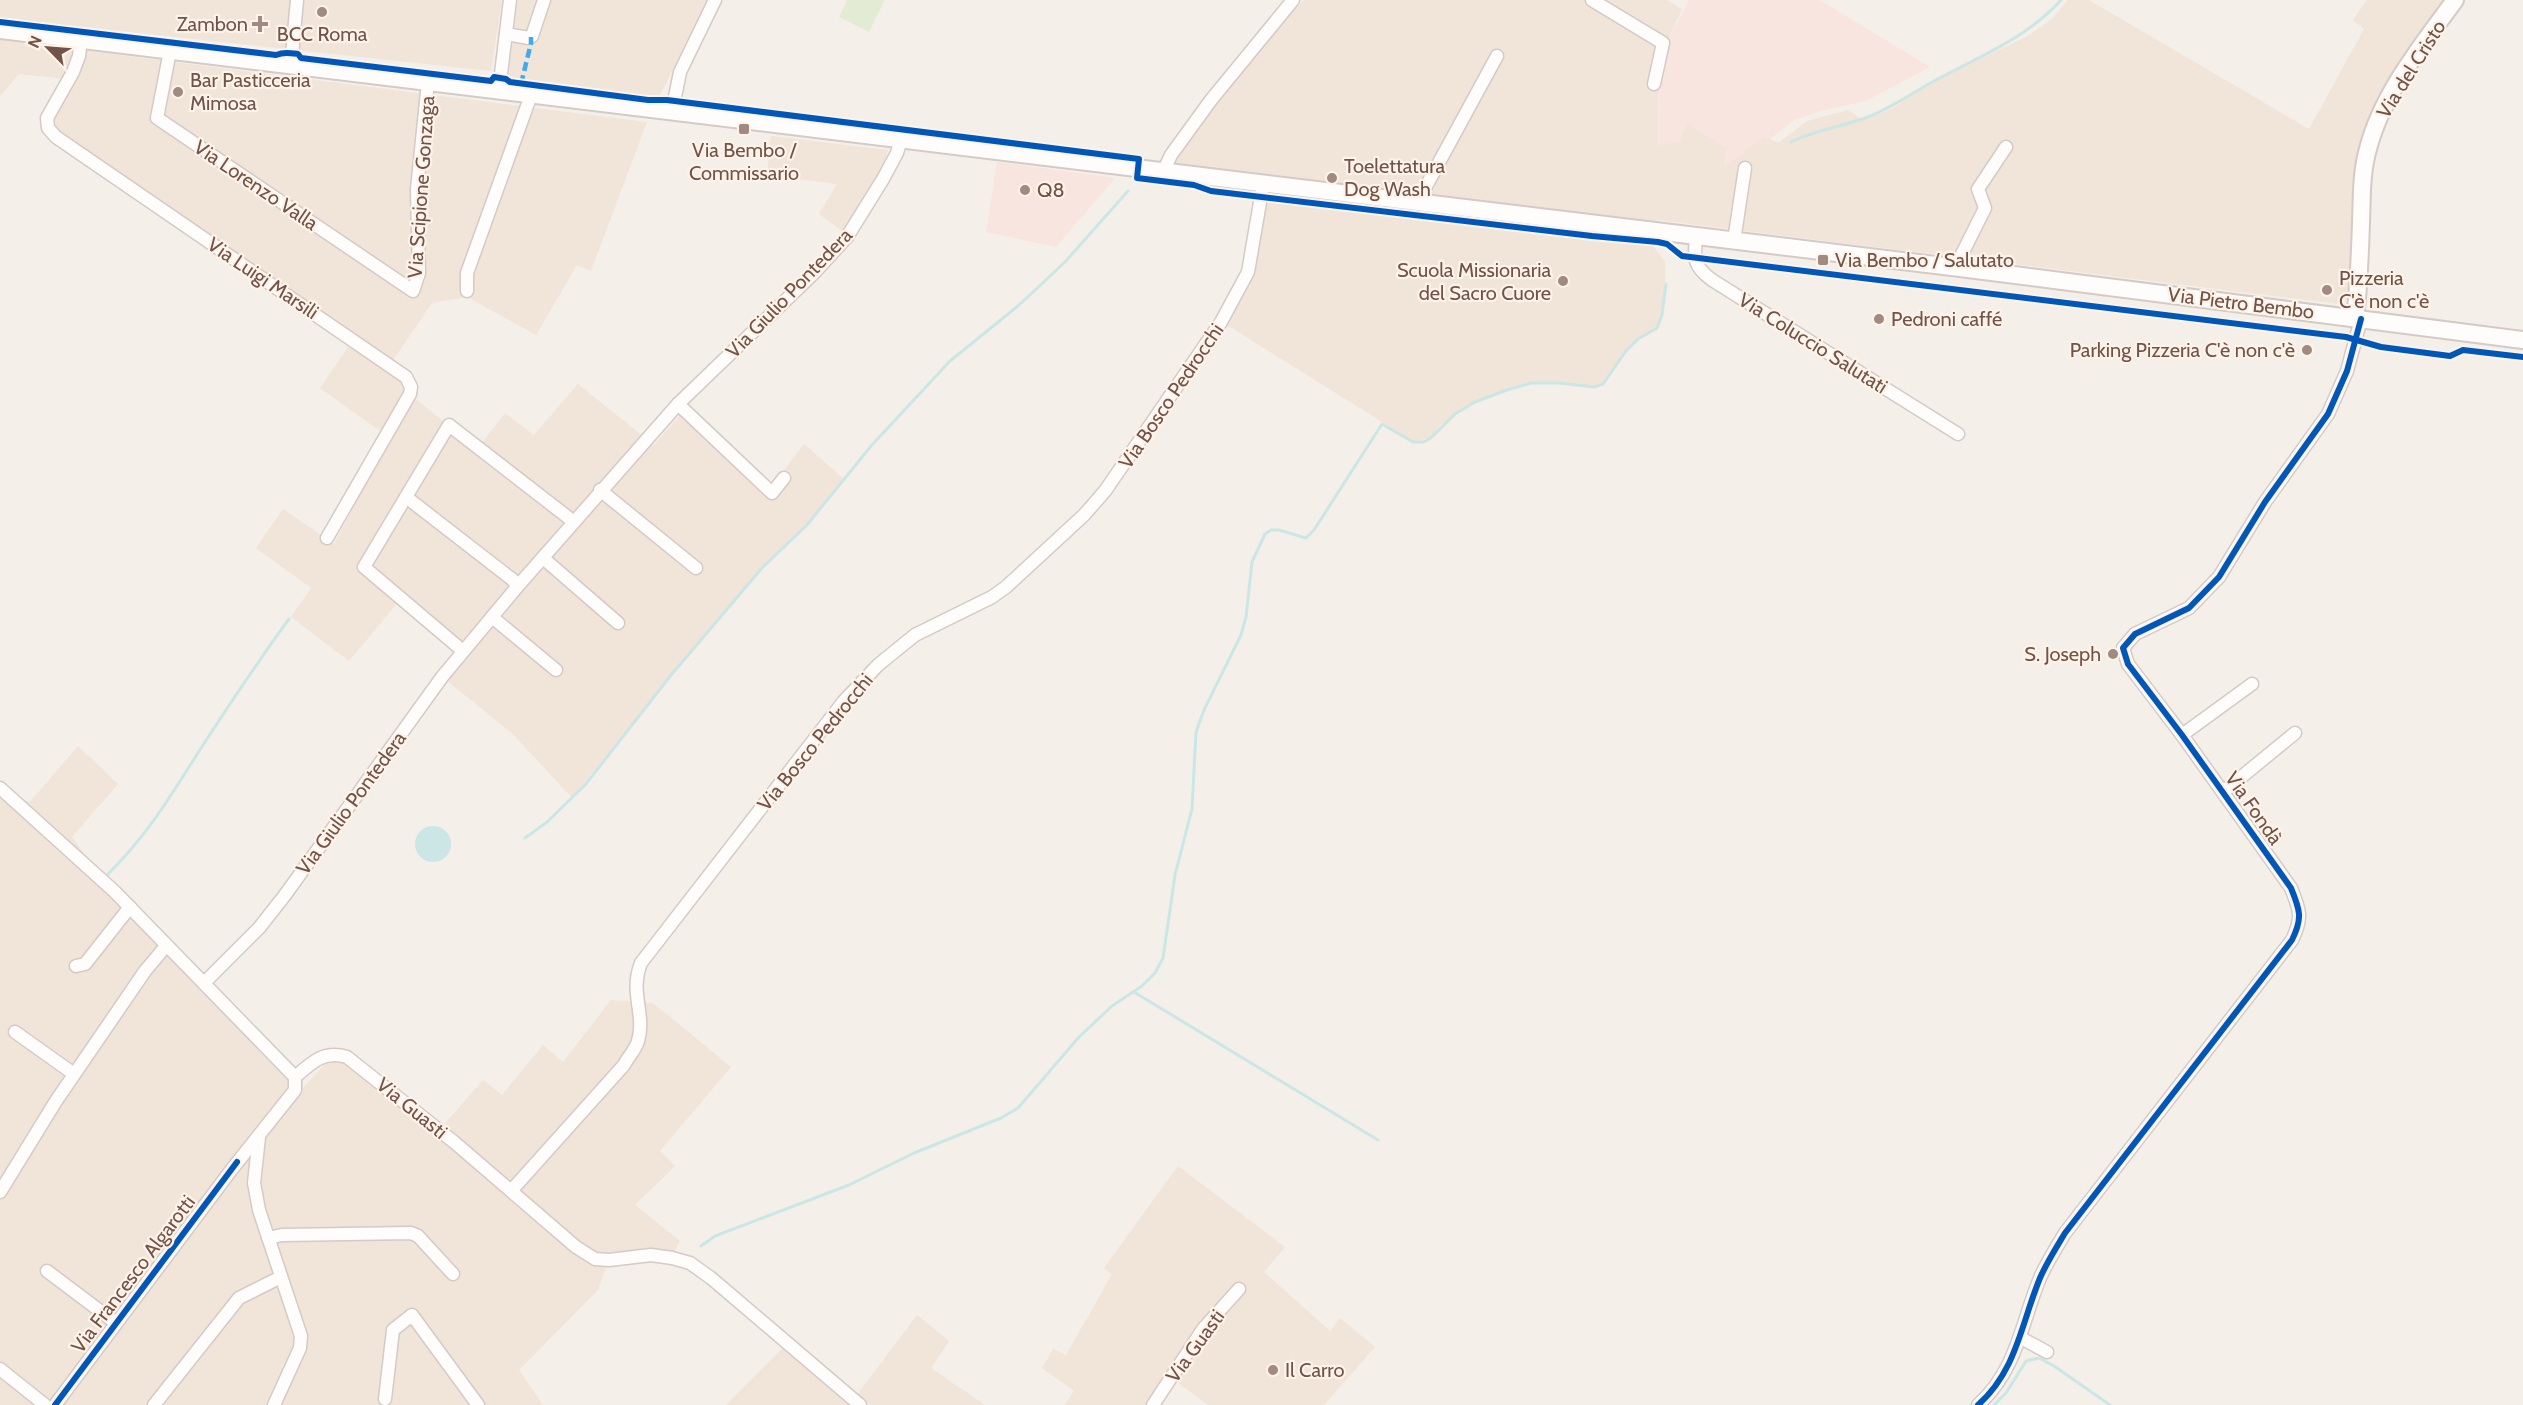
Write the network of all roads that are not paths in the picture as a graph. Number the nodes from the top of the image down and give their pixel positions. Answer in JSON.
{"nodes":[{"id":1,"x":297,"y":0,"type":"edge"},
{"id":2,"x":510,"y":0,"type":"edge"},
{"id":3,"x":544,"y":0,"type":"edge"},
{"id":4,"x":715,"y":0,"type":"edge"},
{"id":5,"x":1293,"y":0,"type":"edge"},
{"id":6,"x":1592,"y":0,"type":"edge"},
{"id":7,"x":2455,"y":0,"type":"edge"},
{"id":8,"x":0,"y":30,"type":"edge"},
{"id":9,"x":506,"y":34,"type":"junction"},
{"id":10,"x":81,"y":40,"type":"junction"},
{"id":11,"x":170,"y":51,"type":"junction"},
{"id":12,"x":1497,"y":56,"type":"dead end"},
{"id":13,"x":291,"y":66,"type":"junction"},
{"id":14,"x":428,"y":82,"type":"junction"},
{"id":15,"x":1654,"y":84,"type":"dead end"},
{"id":16,"x":499,"y":90,"type":"junction"},
{"id":17,"x":531,"y":94,"type":"junction"},
{"id":18,"x":672,"y":112,"type":"junction"},
{"id":19,"x":901,"y":139,"type":"junction"},
{"id":20,"x":2006,"y":147,"type":"dead end"},
{"id":21,"x":1745,"y":168,"type":"dead end"},
{"id":22,"x":1163,"y":172,"type":"junction"},
{"id":23,"x":1263,"y":185,"type":"junction"},
{"id":24,"x":1422,"y":203,"type":"junction"},
{"id":25,"x":1696,"y":236,"type":"junction"},
{"id":26,"x":1734,"y":241,"type":"junction"},
{"id":27,"x":1959,"y":268,"type":"junction"},
{"id":28,"x":413,"y":291,"type":"joint"},
{"id":29,"x":467,"y":291,"type":"dead end"},
{"id":30,"x":2358,"y":318,"type":"junction"},
{"id":31,"x":2523,"y":340,"type":"edge"},
{"id":32,"x":678,"y":404,"type":"junction"},
{"id":33,"x":1958,"y":434,"type":"dead end"},
{"id":34,"x":784,"y":478,"type":"dead end"},
{"id":35,"x":600,"y":490,"type":"junction"},
{"id":36,"x":406,"y":497,"type":"junction"},
{"id":37,"x":574,"y":522,"type":"junction"},
{"id":38,"x":327,"y":538,"type":"dead end"},
{"id":39,"x":543,"y":558,"type":"junction"},
{"id":40,"x":696,"y":568,"type":"dead end"},
{"id":41,"x":517,"y":587,"type":"junction"},
{"id":42,"x":492,"y":617,"type":"junction"},
{"id":43,"x":618,"y":622,"type":"dead end"},
{"id":44,"x":463,"y":651,"type":"junction"},
{"id":45,"x":556,"y":670,"type":"dead end"},
{"id":46,"x":2252,"y":684,"type":"dead end"},
{"id":47,"x":2295,"y":733,"type":"dead end"},
{"id":48,"x":2182,"y":735,"type":"junction"},
{"id":49,"x":0,"y":788,"type":"edge"},
{"id":50,"x":2223,"y":792,"type":"junction"},
{"id":51,"x":130,"y":907,"type":"junction"},
{"id":52,"x":166,"y":946,"type":"junction"},
{"id":53,"x":76,"y":966,"type":"dead end"},
{"id":54,"x":204,"y":983,"type":"junction"},
{"id":55,"x":15,"y":1032,"type":"dead end"},
{"id":56,"x":74,"y":1074,"type":"junction"},
{"id":57,"x":295,"y":1077,"type":"junction"},
{"id":58,"x":259,"y":1136,"type":"junction"},
{"id":59,"x":0,"y":1191,"type":"edge"},
{"id":60,"x":511,"y":1191,"type":"junction"},
{"id":61,"x":268,"y":1238,"type":"junction"},
{"id":62,"x":47,"y":1271,"type":"dead end"},
{"id":63,"x":453,"y":1274,"type":"dead end"},
{"id":64,"x":281,"y":1277,"type":"junction"},
{"id":65,"x":1239,"y":1289,"type":"dead end"},
{"id":66,"x":116,"y":1323,"type":"junction"},
{"id":67,"x":2021,"y":1338,"type":"junction"},
{"id":68,"x":2047,"y":1352,"type":"dead end"},
{"id":69,"x":0,"y":1369,"type":"edge"},
{"id":70,"x":385,"y":1399,"type":"dead end"},
{"id":71,"x":45,"y":1405,"type":"edge"},
{"id":72,"x":55,"y":1405,"type":"edge"},
{"id":73,"x":154,"y":1405,"type":"edge"},
{"id":74,"x":274,"y":1405,"type":"edge"},
{"id":75,"x":478,"y":1405,"type":"edge"},
{"id":76,"x":860,"y":1405,"type":"edge"},
{"id":77,"x":1153,"y":1405,"type":"edge"},
{"id":78,"x":1977,"y":1405,"type":"edge"}],
"edges":[{"from":1,"to":13,"type":"street"},
{"from":2,"to":9,"type":"street"},
{"from":3,"to":9,"type":"street"},
{"from":4,"to":18,"type":"street"},
{"from":5,"to":22,"type":"street"},
{"from":6,"to":15,"type":"street"},
{"from":7,"to":30,"type":"main road","name":"Via del Cristo"},
{"from":8,"to":10,"type":"main road","name":"Via Pietro Bembo"},
{"from":9,"to":16,"type":"street"},
{"from":10,"to":11,"type":"main road","name":"Via Pietro Bembo"},
{"from":10,"to":38,"type":"street","name":"Via Luigi Marsili"},
{"from":11,"to":13,"type":"main road","name":"Via Pietro Bembo"},
{"from":11,"to":28,"type":"street","name":"Via Lorenzo Valla"},
{"from":12,"to":24,"type":"street"},
{"from":13,"to":14,"type":"main road","name":"Via Pietro Bembo"},
{"from":14,"to":16,"type":"main road","name":"Via Pietro Bembo"},
{"from":14,"to":28,"type":"street","name":"Via Scipione Gonzaga"},
{"from":16,"to":17,"type":"main road","name":"Via Pietro Bembo"},
{"from":17,"to":18,"type":"main road","name":"Via Pietro Bembo"},
{"from":17,"to":29,"type":"street"},
{"from":18,"to":19,"type":"main road","name":"Via Pietro Bembo"},
{"from":19,"to":22,"type":"main road","name":"Via Pietro Bembo"},
{"from":19,"to":32,"type":"street","name":"Via Giulio Pontedera"},
{"from":20,"to":27,"type":"street"},
{"from":21,"to":26,"type":"street"},
{"from":22,"to":23,"type":"main road","name":"Via Pietro Bembo"},
{"from":23,"to":24,"type":"main road","name":"Via Pietro Bembo"},
{"from":23,"to":60,"type":"street","name":"Via Bosco Pedrocchi"},
{"from":24,"to":25,"type":"main road","name":"Via Pietro Bembo"},
{"from":25,"to":26,"type":"main road","name":"Via Pietro Bembo"},
{"from":25,"to":33,"type":"street","name":"Via Coluccio Salutati"},
{"from":26,"to":27,"type":"main road","name":"Via Pietro Bembo"},
{"from":27,"to":30,"type":"main road","name":"Via Pietro Bembo"},
{"from":30,"to":31,"type":"main road","name":"Via Pietro Bembo"},
{"from":30,"to":48,"type":"street","name":"Via Fondà"},
{"from":32,"to":34,"type":"street"},
{"from":32,"to":35,"type":"street","name":"Via Giulio Pontedera"},
{"from":35,"to":37,"type":"street","name":"Via Giulio Pontedera"},
{"from":35,"to":40,"type":"street"},
{"from":36,"to":37,"type":"street"},
{"from":36,"to":41,"type":"street"},
{"from":36,"to":44,"type":"street"},
{"from":37,"to":39,"type":"street","name":"Via Giulio Pontedera"},
{"from":39,"to":41,"type":"street","name":"Via Giulio Pontedera"},
{"from":39,"to":43,"type":"street"},
{"from":41,"to":42,"type":"street","name":"Via Giulio Pontedera"},
{"from":42,"to":44,"type":"street","name":"Via Giulio Pontedera"},
{"from":42,"to":45,"type":"street"},
{"from":44,"to":54,"type":"street","name":"Via Giulio Pontedera"},
{"from":46,"to":48,"type":"street"},
{"from":47,"to":50,"type":"street","name":"Via Fondà"},
{"from":48,"to":50,"type":"street","name":"Via Fondà"},
{"from":49,"to":51,"type":"street"},
{"from":50,"to":67,"type":"street","name":"Via Fondà"},
{"from":51,"to":52,"type":"street"},
{"from":51,"to":53,"type":"street"},
{"from":52,"to":54,"type":"street"},
{"from":52,"to":56,"type":"street"},
{"from":54,"to":57,"type":"street"},
{"from":55,"to":56,"type":"street"},
{"from":56,"to":59,"type":"street"},
{"from":57,"to":58,"type":"street","name":"Via Francesco Algarotti"},
{"from":57,"to":60,"type":"street","name":"Via Guasti"},
{"from":58,"to":61,"type":"street"},
{"from":58,"to":66,"type":"street","name":"Via Francesco Algarotti"},
{"from":60,"to":76,"type":"street","name":"Via Guasti"},
{"from":61,"to":63,"type":"street"},
{"from":61,"to":64,"type":"street"},
{"from":62,"to":66,"type":"street","name":"Via Francesco Algarotti"},
{"from":64,"to":73,"type":"street"},
{"from":64,"to":74,"type":"street"},
{"from":65,"to":77,"type":"street","name":"Via Guasti"},
{"from":66,"to":72,"type":"street","name":"Via Francesco Algarotti"},
{"from":67,"to":68,"type":"street"},
{"from":67,"to":78,"type":"street"},
{"from":69,"to":71,"type":"street"},
{"from":70,"to":75,"type":"street"}]}
